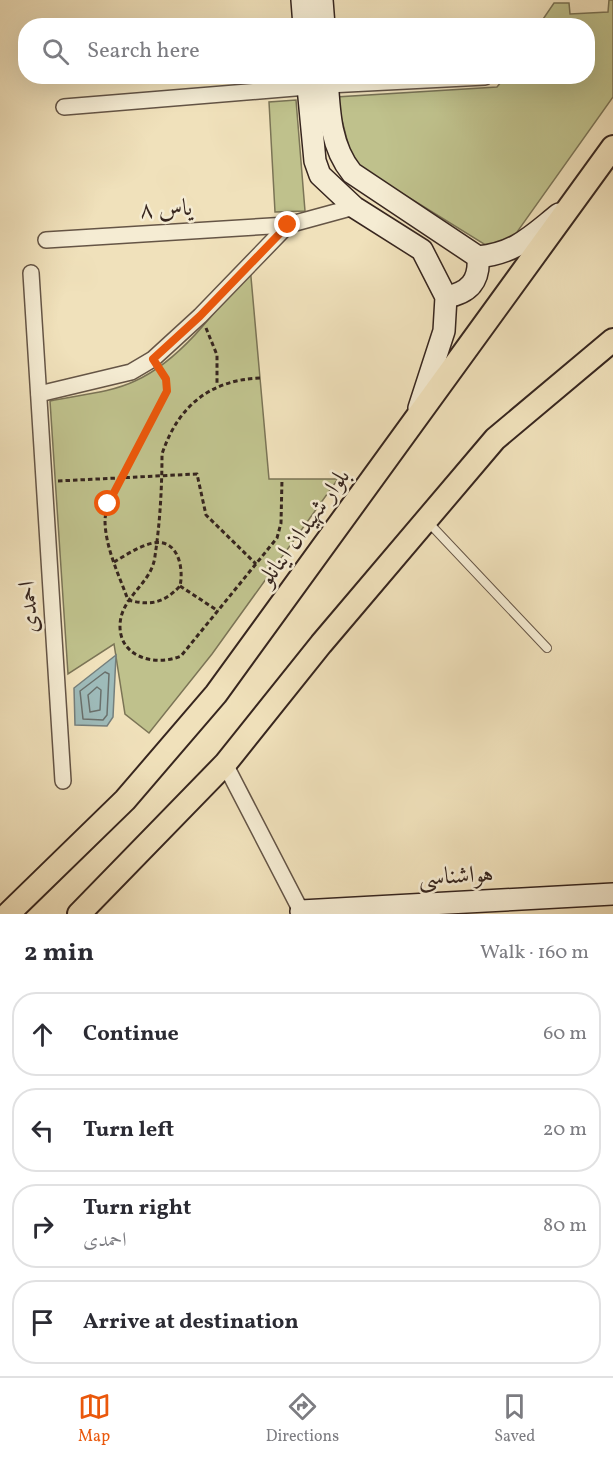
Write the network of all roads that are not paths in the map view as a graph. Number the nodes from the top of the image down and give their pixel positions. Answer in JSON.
{"nodes":[{"id":1,"x":302,"y":0,"type":"edge"},
{"id":2,"x":322,"y":0,"type":"edge"},
{"id":3,"x":303,"y":18,"type":"edge"},
{"id":4,"x":323,"y":18,"type":"edge"},
{"id":5,"x":287,"y":84,"type":"edge"},
{"id":6,"x":317,"y":84,"type":"edge"},
{"id":7,"x":318,"y":84,"type":"edge"},
{"id":8,"x":64,"y":106,"type":"dead end"},
{"id":9,"x":613,"y":147,"type":"edge"},
{"id":10,"x":367,"y":183,"type":"junction"},
{"id":11,"x":575,"y":201,"type":"junction"},
{"id":12,"x":354,"y":207,"type":"junction"},
{"id":13,"x":288,"y":225,"type":"junction"},
{"id":14,"x":46,"y":240,"type":"dead end"},
{"id":15,"x":478,"y":257,"type":"junction"},
{"id":16,"x":31,"y":273,"type":"dead end"},
{"id":17,"x":446,"y":297,"type":"junction"},
{"id":18,"x":613,"y":340,"type":"edge"},
{"id":19,"x":39,"y":394,"type":"junction"},
{"id":20,"x":411,"y":430,"type":"junction"},
{"id":21,"x":427,"y":521,"type":"junction"},
{"id":22,"x":547,"y":648,"type":"dead end"},
{"id":23,"x":225,"y":764,"type":"junction"},
{"id":24,"x":63,"y":781,"type":"dead end"},
{"id":25,"x":613,"y":894,"type":"edge"},
{"id":26,"x":301,"y":910,"type":"joint"},
{"id":27,"x":8,"y":914,"type":"edge"},
{"id":28,"x":79,"y":914,"type":"edge"}],
"edges":[{"from":1,"to":3,"type":"street"},
{"from":2,"to":4,"type":"street"},
{"from":5,"to":8,"type":"street"},
{"from":6,"to":12,"type":"street"},
{"from":7,"to":10,"type":"street"},
{"from":9,"to":11,"type":"main road","name":"بلوار شهیدان اینانلو"},
{"from":10,"to":12,"type":"street"},
{"from":10,"to":15,"type":"street"},
{"from":11,"to":15,"type":"street"},
{"from":11,"to":20,"type":"main road","name":"بلوار شهیدان اینانلو"},
{"from":12,"to":13,"type":"street","name":"یاس ۸"},
{"from":12,"to":17,"type":"street"},
{"from":13,"to":14,"type":"street","name":"یاس ۸"},
{"from":13,"to":19,"type":"street"},
{"from":15,"to":17,"type":"street"},
{"from":16,"to":19,"type":"street","name":"احمدی"},
{"from":17,"to":20,"type":"street"},
{"from":18,"to":21,"type":"main road"},
{"from":19,"to":24,"type":"street","name":"احمدی"},
{"from":20,"to":27,"type":"main road","name":"بلوار شهیدان اینانلو"},
{"from":21,"to":22,"type":"lane"},
{"from":21,"to":23,"type":"main road"},
{"from":23,"to":26,"type":"street"},
{"from":23,"to":28,"type":"main road"},
{"from":25,"to":26,"type":"street","name":"هواشناسی"}]}
